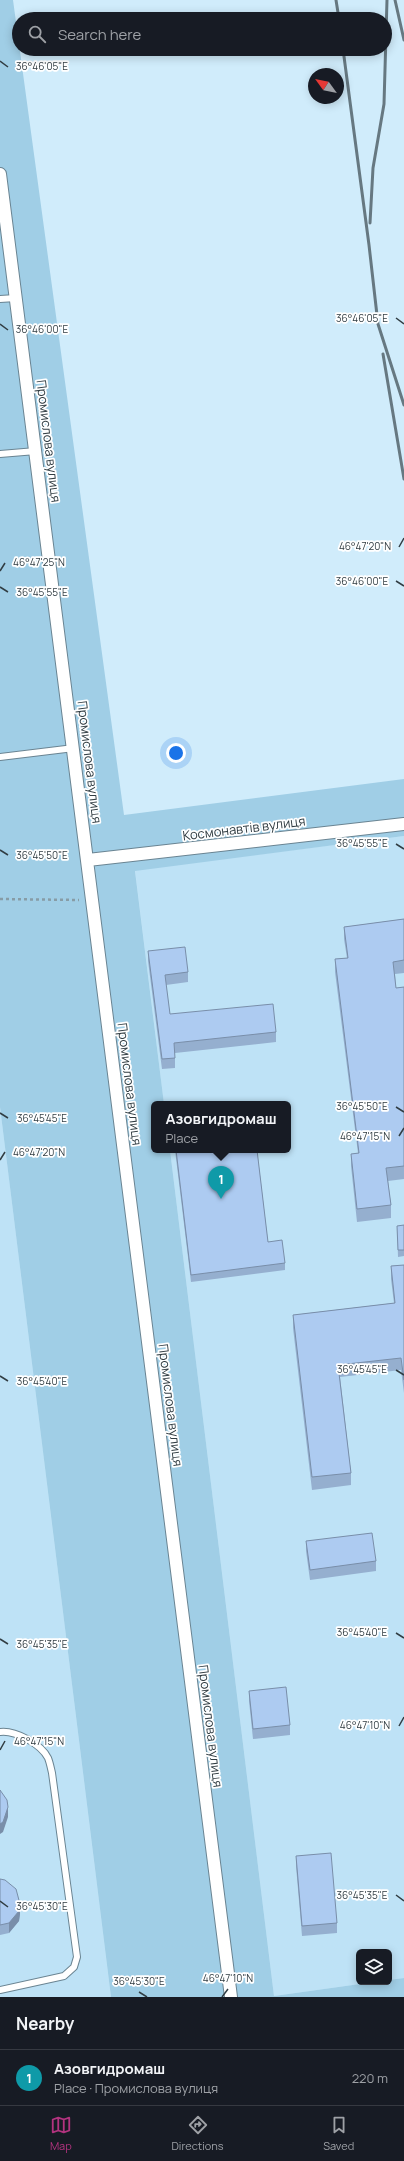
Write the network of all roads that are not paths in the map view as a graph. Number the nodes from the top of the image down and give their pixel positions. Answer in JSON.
{"nodes":[{"id":1,"x":0,"y":174,"type":"edge"},
{"id":2,"x":16,"y":298,"type":"junction"},
{"id":3,"x":0,"y":300,"type":"edge"},
{"id":4,"x":36,"y":451,"type":"junction"},
{"id":5,"x":0,"y":454,"type":"edge"},
{"id":6,"x":74,"y":748,"type":"junction"},
{"id":7,"x":0,"y":757,"type":"edge"},
{"id":8,"x":404,"y":824,"type":"edge"},
{"id":9,"x":88,"y":860,"type":"junction"},
{"id":10,"x":0,"y":1732,"type":"edge"},
{"id":11,"x":0,"y":1990,"type":"edge"},
{"id":12,"x":231,"y":1997,"type":"edge"}],
"edges":[{"from":1,"to":2,"type":"street","name":"Промислова вулиця"},
{"from":2,"to":3,"type":"lane"},
{"from":2,"to":4,"type":"street","name":"Промислова вулиця"},
{"from":4,"to":5,"type":"lane"},
{"from":4,"to":6,"type":"street","name":"Промислова вулиця"},
{"from":6,"to":7,"type":"lane"},
{"from":6,"to":9,"type":"street","name":"Промислова вулиця"},
{"from":8,"to":9,"type":"street","name":"Космонавтів вулиця"},
{"from":9,"to":12,"type":"street","name":"Промислова вулиця"},
{"from":10,"to":11,"type":"lane"}]}
